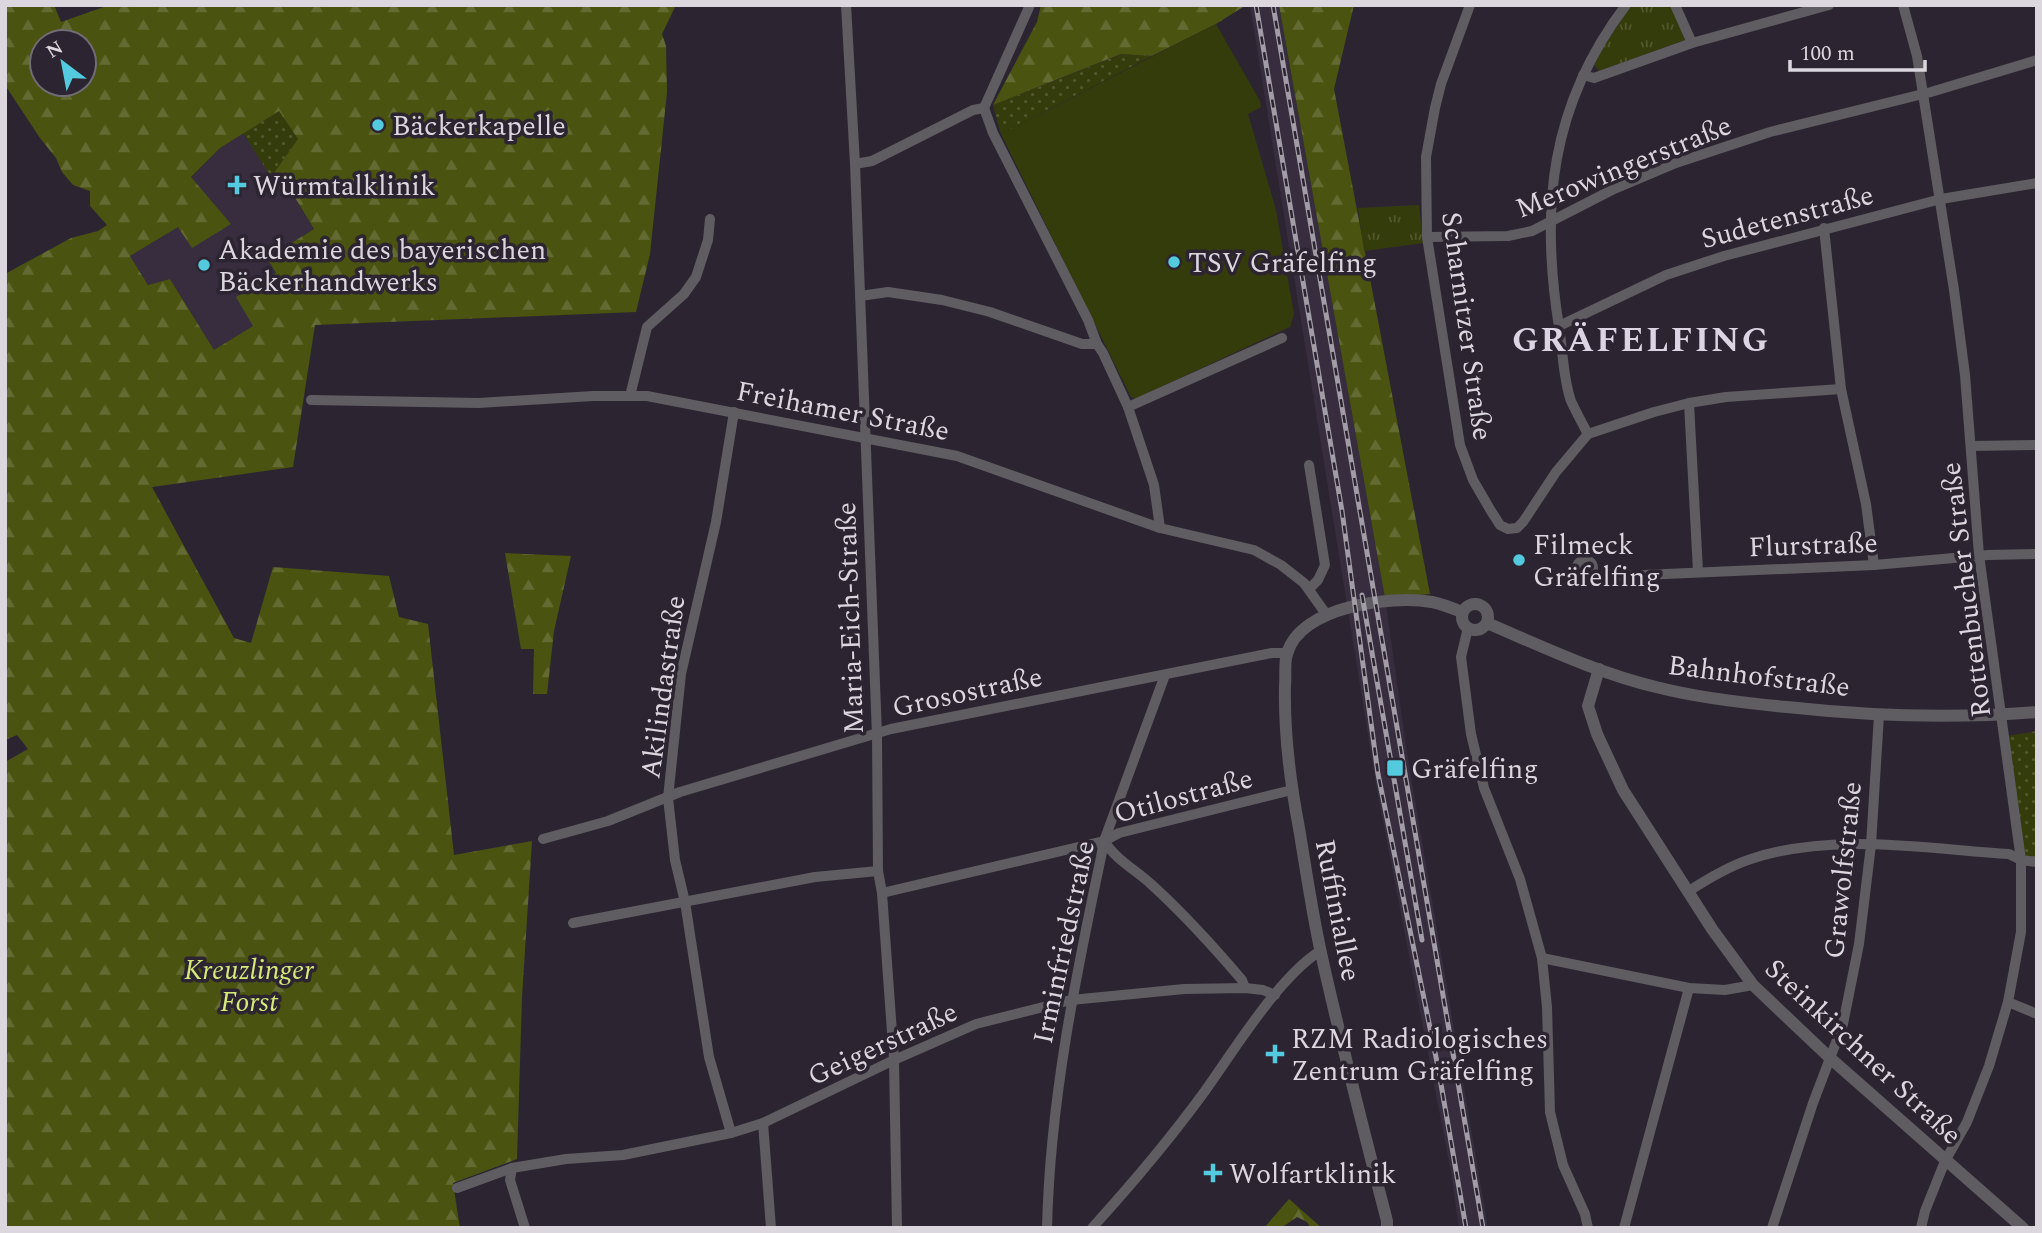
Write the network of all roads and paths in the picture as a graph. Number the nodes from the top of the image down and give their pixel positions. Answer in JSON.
{"nodes":[{"id":1,"x":846,"y":5,"type":"edge"},
{"id":2,"x":1030,"y":5,"type":"edge"},
{"id":3,"x":1470,"y":5,"type":"edge"},
{"id":4,"x":1626,"y":5,"type":"edge"},
{"id":5,"x":1675,"y":5,"type":"edge"},
{"id":6,"x":1829,"y":5,"type":"edge"},
{"id":7,"x":1903,"y":5,"type":"edge"},
{"id":8,"x":1692,"y":43,"type":"junction"},
{"id":9,"x":2037,"y":60,"type":"edge"},
{"id":10,"x":1583,"y":75,"type":"junction"},
{"id":11,"x":1923,"y":93,"type":"junction"},
{"id":12,"x":984,"y":108,"type":"junction"},
{"id":13,"x":855,"y":163,"type":"junction"},
{"id":14,"x":2037,"y":183,"type":"edge"},
{"id":15,"x":1941,"y":198,"type":"junction"},
{"id":16,"x":710,"y":219,"type":"dead end"},
{"id":17,"x":1549,"y":223,"type":"junction"},
{"id":18,"x":1824,"y":228,"type":"junction"},
{"id":19,"x":1427,"y":237,"type":"junction"},
{"id":20,"x":860,"y":296,"type":"junction"},
{"id":21,"x":1559,"y":326,"type":"junction"},
{"id":22,"x":1282,"y":338,"type":"dead end"},
{"id":23,"x":1097,"y":344,"type":"junction"},
{"id":24,"x":1841,"y":389,"type":"junction"},
{"id":25,"x":630,"y":396,"type":"junction"},
{"id":26,"x":311,"y":400,"type":"dead end"},
{"id":27,"x":1689,"y":403,"type":"junction"},
{"id":28,"x":1128,"y":407,"type":"junction"},
{"id":29,"x":734,"y":412,"type":"junction"},
{"id":30,"x":1588,"y":434,"type":"junction"},
{"id":31,"x":865,"y":437,"type":"junction"},
{"id":32,"x":2037,"y":445,"type":"edge"},
{"id":33,"x":1971,"y":446,"type":"junction"},
{"id":34,"x":1309,"y":465,"type":"dead end"},
{"id":35,"x":1160,"y":528,"type":"junction"},
{"id":36,"x":2037,"y":554,"type":"edge"},
{"id":37,"x":1979,"y":555,"type":"junction"},
{"id":38,"x":1874,"y":565,"type":"junction"},
{"id":39,"x":1698,"y":571,"type":"junction"},
{"id":40,"x":1592,"y":574,"type":"dead end"},
{"id":41,"x":1309,"y":589,"type":"junction"},
{"id":42,"x":1462,"y":612,"type":"junction"},
{"id":43,"x":1326,"y":614,"type":"junction"},
{"id":44,"x":1487,"y":623,"type":"junction"},
{"id":45,"x":1468,"y":628,"type":"junction"},
{"id":46,"x":1287,"y":653,"type":"junction"},
{"id":47,"x":1599,"y":669,"type":"junction"},
{"id":48,"x":1165,"y":675,"type":"junction"},
{"id":49,"x":2037,"y":712,"type":"edge"},
{"id":50,"x":1880,"y":715,"type":"junction"},
{"id":51,"x":2002,"y":715,"type":"junction"},
{"id":52,"x":877,"y":735,"type":"junction"},
{"id":53,"x":1292,"y":790,"type":"junction"},
{"id":54,"x":668,"y":798,"type":"junction"},
{"id":55,"x":543,"y":839,"type":"dead end"},
{"id":56,"x":1104,"y":841,"type":"junction"},
{"id":57,"x":1871,"y":845,"type":"junction"},
{"id":58,"x":2021,"y":860,"type":"junction"},
{"id":59,"x":2037,"y":862,"type":"edge"},
{"id":60,"x":877,"y":871,"type":"junction"},
{"id":61,"x":1689,"y":891,"type":"junction"},
{"id":62,"x":882,"y":893,"type":"junction"},
{"id":63,"x":685,"y":902,"type":"junction"},
{"id":64,"x":573,"y":923,"type":"dead end"},
{"id":65,"x":1320,"y":951,"type":"junction"},
{"id":66,"x":1542,"y":958,"type":"junction"},
{"id":67,"x":1753,"y":985,"type":"junction"},
{"id":68,"x":1245,"y":988,"type":"junction"},
{"id":69,"x":1689,"y":988,"type":"junction"},
{"id":70,"x":1275,"y":995,"type":"junction"},
{"id":71,"x":1071,"y":999,"type":"junction"},
{"id":72,"x":2008,"y":1002,"type":"junction"},
{"id":73,"x":2037,"y":1014,"type":"edge"},
{"id":74,"x":1830,"y":1058,"type":"junction"},
{"id":75,"x":894,"y":1060,"type":"junction"},
{"id":76,"x":763,"y":1124,"type":"junction"},
{"id":77,"x":731,"y":1133,"type":"junction"},
{"id":78,"x":1945,"y":1161,"type":"junction"},
{"id":79,"x":512,"y":1168,"type":"junction"},
{"id":80,"x":457,"y":1188,"type":"dead end"},
{"id":81,"x":525,"y":1228,"type":"edge"},
{"id":82,"x":771,"y":1228,"type":"edge"},
{"id":83,"x":897,"y":1228,"type":"edge"},
{"id":84,"x":1047,"y":1228,"type":"edge"},
{"id":85,"x":1092,"y":1228,"type":"edge"},
{"id":86,"x":1387,"y":1228,"type":"edge"},
{"id":87,"x":1588,"y":1228,"type":"edge"},
{"id":88,"x":1624,"y":1228,"type":"edge"},
{"id":89,"x":1772,"y":1228,"type":"edge"},
{"id":90,"x":1921,"y":1228,"type":"edge"},
{"id":91,"x":2023,"y":1228,"type":"edge"}],
"edges":[{"from":1,"to":13,"type":"street","name":"Maria-Eich-Straße"},
{"from":2,"to":12,"type":"street"},
{"from":3,"to":19,"type":"street","name":"Scharnitzer Straße"},
{"from":4,"to":10,"type":"street"},
{"from":5,"to":8,"type":"street"},
{"from":6,"to":8,"type":"street"},
{"from":7,"to":11,"type":"street","name":"Rottenbucher Straße"},
{"from":8,"to":10,"type":"street"},
{"from":9,"to":11,"type":"street","name":"Merowingerstraße"},
{"from":10,"to":17,"type":"street"},
{"from":11,"to":15,"type":"street","name":"Rottenbucher Straße"},
{"from":11,"to":17,"type":"street","name":"Merowingerstraße"},
{"from":12,"to":13,"type":"street"},
{"from":12,"to":23,"type":"street"},
{"from":13,"to":20,"type":"street","name":"Maria-Eich-Straße"},
{"from":14,"to":15,"type":"street","name":"Sudetenstraße"},
{"from":15,"to":18,"type":"street","name":"Sudetenstraße"},
{"from":15,"to":33,"type":"street","name":"Rottenbucher Straße"},
{"from":16,"to":25,"type":"street"},
{"from":17,"to":19,"type":"street","name":"Merowingerstraße"},
{"from":17,"to":21,"type":"street"},
{"from":18,"to":21,"type":"street","name":"Sudetenstraße"},
{"from":18,"to":24,"type":"street"},
{"from":19,"to":30,"type":"street","name":"Scharnitzer Straße"},
{"from":20,"to":23,"type":"street"},
{"from":20,"to":31,"type":"street","name":"Maria-Eich-Straße"},
{"from":21,"to":30,"type":"street"},
{"from":22,"to":28,"type":"street"},
{"from":23,"to":28,"type":"street"},
{"from":24,"to":27,"type":"street"},
{"from":24,"to":38,"type":"street"},
{"from":25,"to":26,"type":"street","name":"Freihamer Straße"},
{"from":25,"to":29,"type":"street","name":"Freihamer Straße"},
{"from":27,"to":30,"type":"street"},
{"from":27,"to":39,"type":"street"},
{"from":28,"to":35,"type":"street"},
{"from":29,"to":31,"type":"street","name":"Freihamer Straße"},
{"from":29,"to":54,"type":"street","name":"Akilindastraße"},
{"from":31,"to":35,"type":"street","name":"Freihamer Straße"},
{"from":31,"to":52,"type":"street","name":"Maria-Eich-Straße"},
{"from":32,"to":33,"type":"street"},
{"from":33,"to":37,"type":"street","name":"Rottenbucher Straße"},
{"from":34,"to":41,"type":"street"},
{"from":35,"to":41,"type":"street","name":"Freihamer Straße"},
{"from":36,"to":37,"type":"street","name":"Flurstraße"},
{"from":37,"to":38,"type":"street","name":"Flurstraße"},
{"from":37,"to":51,"type":"street","name":"Rottenbucher Straße"},
{"from":38,"to":39,"type":"street","name":"Flurstraße"},
{"from":39,"to":40,"type":"street","name":"Flurstraße"},
{"from":41,"to":43,"type":"street","name":"Freihamer Straße"},
{"from":42,"to":43,"type":"street","name":"Bahnhofstraße"},
{"from":42,"to":44,"type":"street","name":"Bahnhofstraße"},
{"from":42,"to":45,"type":"street"},
{"from":43,"to":46,"type":"street"},
{"from":44,"to":45,"type":"street"},
{"from":44,"to":47,"type":"street","name":"Bahnhofstraße"},
{"from":45,"to":66,"type":"street"},
{"from":46,"to":48,"type":"street","name":"Grosostraße"},
{"from":46,"to":53,"type":"street","name":"Ruffiniallee"},
{"from":47,"to":50,"type":"street","name":"Bahnhofstraße"},
{"from":47,"to":61,"type":"street","name":"Steinkirchner Straße"},
{"from":48,"to":52,"type":"street","name":"Grosostraße"},
{"from":48,"to":56,"type":"street","name":"Irminfriedstraße"},
{"from":49,"to":51,"type":"street","name":"Bahnhofstraße"},
{"from":50,"to":51,"type":"street","name":"Bahnhofstraße"},
{"from":50,"to":57,"type":"street","name":"Grawolfstraße"},
{"from":51,"to":58,"type":"street","name":"Rottenbucher Straße"},
{"from":52,"to":54,"type":"street","name":"Grosostraße"},
{"from":52,"to":60,"type":"street","name":"Maria-Eich-Straße"},
{"from":53,"to":56,"type":"street","name":"Otilostraße"},
{"from":53,"to":65,"type":"street","name":"Ruffiniallee"},
{"from":54,"to":55,"type":"street","name":"Grosostraße"},
{"from":54,"to":63,"type":"street","name":"Akilindastraße"},
{"from":56,"to":62,"type":"street","name":"Otilostraße"},
{"from":56,"to":68,"type":"street"},
{"from":56,"to":71,"type":"street","name":"Irminfriedstraße"},
{"from":57,"to":58,"type":"street"},
{"from":57,"to":61,"type":"street"},
{"from":57,"to":74,"type":"street","name":"Grawolfstraße"},
{"from":58,"to":59,"type":"street"},
{"from":58,"to":72,"type":"street","name":"Rottenbucher Straße"},
{"from":60,"to":62,"type":"street","name":"Maria-Eich-Straße"},
{"from":60,"to":63,"type":"street"},
{"from":61,"to":67,"type":"street","name":"Steinkirchner Straße"},
{"from":62,"to":75,"type":"street","name":"Maria-Eich-Straße"},
{"from":63,"to":64,"type":"street"},
{"from":63,"to":77,"type":"street","name":"Akilindastraße"},
{"from":65,"to":70,"type":"street"},
{"from":65,"to":86,"type":"street","name":"Ruffiniallee"},
{"from":66,"to":69,"type":"street"},
{"from":66,"to":87,"type":"street"},
{"from":67,"to":69,"type":"street"},
{"from":67,"to":74,"type":"street","name":"Steinkirchner Straße"},
{"from":68,"to":70,"type":"street","name":"Geigerstraße"},
{"from":68,"to":71,"type":"street","name":"Geigerstraße"},
{"from":69,"to":88,"type":"street"},
{"from":70,"to":85,"type":"street"},
{"from":71,"to":75,"type":"street","name":"Geigerstraße"},
{"from":71,"to":84,"type":"street","name":"Irminfriedstraße"},
{"from":72,"to":73,"type":"street"},
{"from":72,"to":78,"type":"street","name":"Rottenbucher Straße"},
{"from":74,"to":78,"type":"street","name":"Steinkirchner Straße"},
{"from":74,"to":89,"type":"street","name":"Grawolfstraße"},
{"from":75,"to":76,"type":"street","name":"Geigerstraße"},
{"from":75,"to":83,"type":"street","name":"Maria-Eich-Straße"},
{"from":76,"to":77,"type":"street","name":"Geigerstraße"},
{"from":76,"to":82,"type":"street"},
{"from":77,"to":79,"type":"street","name":"Geigerstraße"},
{"from":78,"to":90,"type":"street","name":"Rottenbucher Straße"},
{"from":78,"to":91,"type":"street","name":"Steinkirchner Straße"},
{"from":79,"to":80,"type":"street","name":"Geigerstraße"},
{"from":79,"to":81,"type":"street"}]}
